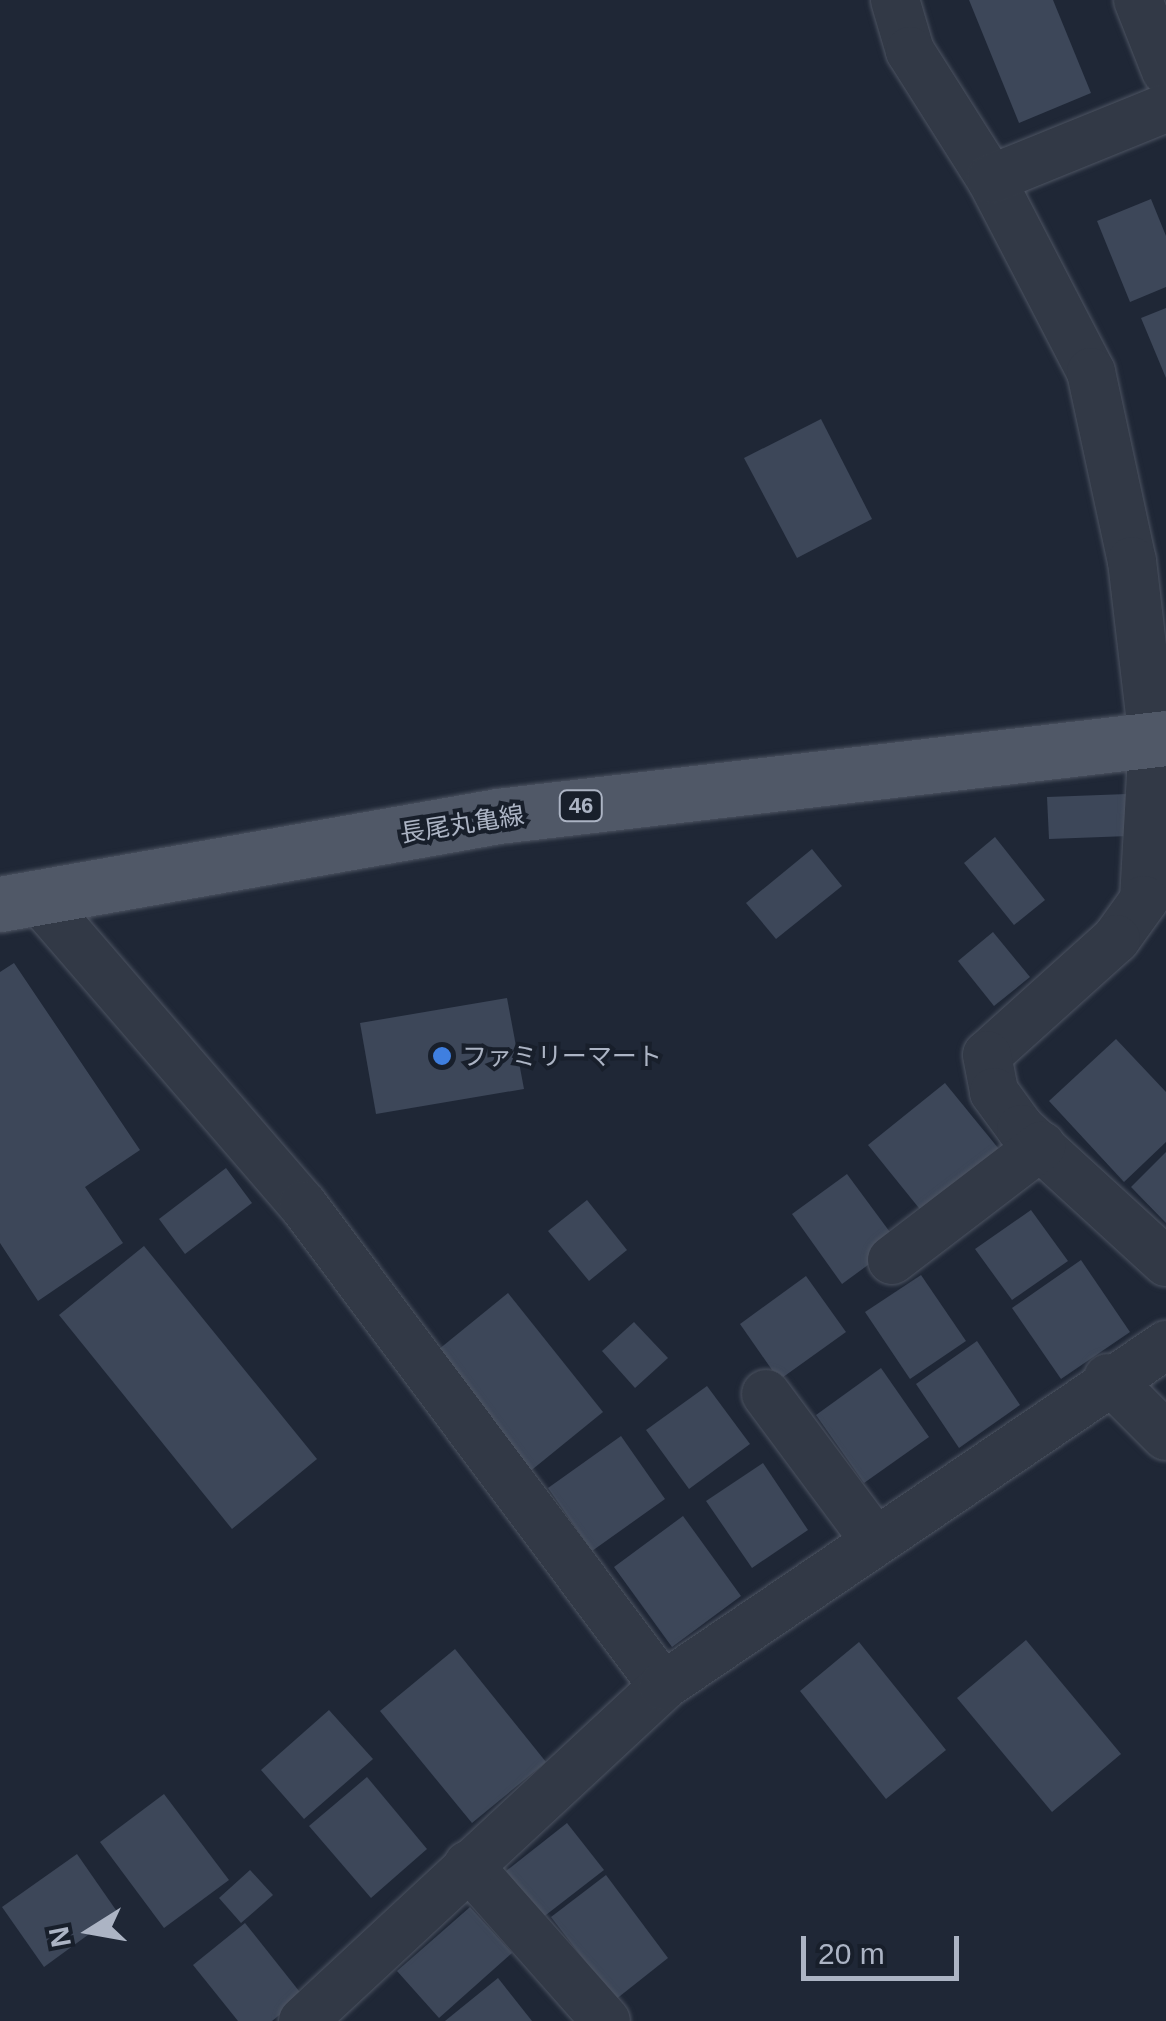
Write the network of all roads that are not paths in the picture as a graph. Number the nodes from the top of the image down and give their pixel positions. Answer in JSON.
{"nodes":[{"id":1,"x":896,"y":0,"type":"edge"},
{"id":2,"x":1138,"y":0,"type":"edge"},
{"id":3,"x":1166,"y":72,"type":"edge"},
{"id":4,"x":1166,"y":108,"type":"edge"},
{"id":5,"x":992,"y":178,"type":"junction"},
{"id":6,"x":1160,"y":739,"type":"edge"},
{"id":7,"x":19,"y":901,"type":"edge"},
{"id":8,"x":1041,"y":1146,"type":"junction"},
{"id":9,"x":892,"y":1260,"type":"dead end"},
{"id":10,"x":1166,"y":1262,"type":"edge"},
{"id":11,"x":1166,"y":1345,"type":"edge"},
{"id":12,"x":1108,"y":1378,"type":"junction"},
{"id":13,"x":766,"y":1394,"type":"dead end"},
{"id":14,"x":1166,"y":1436,"type":"edge"},
{"id":15,"x":876,"y":1541,"type":"junction"},
{"id":16,"x":664,"y":1686,"type":"junction"},
{"id":17,"x":468,"y":1864,"type":"junction"},
{"id":18,"x":303,"y":2021,"type":"edge"},
{"id":19,"x":606,"y":2021,"type":"edge"}],
"edges":[{"from":1,"to":5,"type":"street"},
{"from":2,"to":3,"type":"street"},
{"from":4,"to":5,"type":"street"},
{"from":5,"to":6,"type":"street"},
{"from":6,"to":7,"type":"main road","name":"長尾丸亀線","number":"46"},
{"from":6,"to":8,"type":"street"},
{"from":7,"to":16,"type":"street"},
{"from":8,"to":9,"type":"street"},
{"from":8,"to":10,"type":"street"},
{"from":11,"to":12,"type":"street"},
{"from":12,"to":14,"type":"street"},
{"from":12,"to":15,"type":"street"},
{"from":13,"to":15,"type":"street"},
{"from":15,"to":16,"type":"street"},
{"from":16,"to":17,"type":"street"},
{"from":17,"to":18,"type":"street"},
{"from":17,"to":19,"type":"street"}]}
